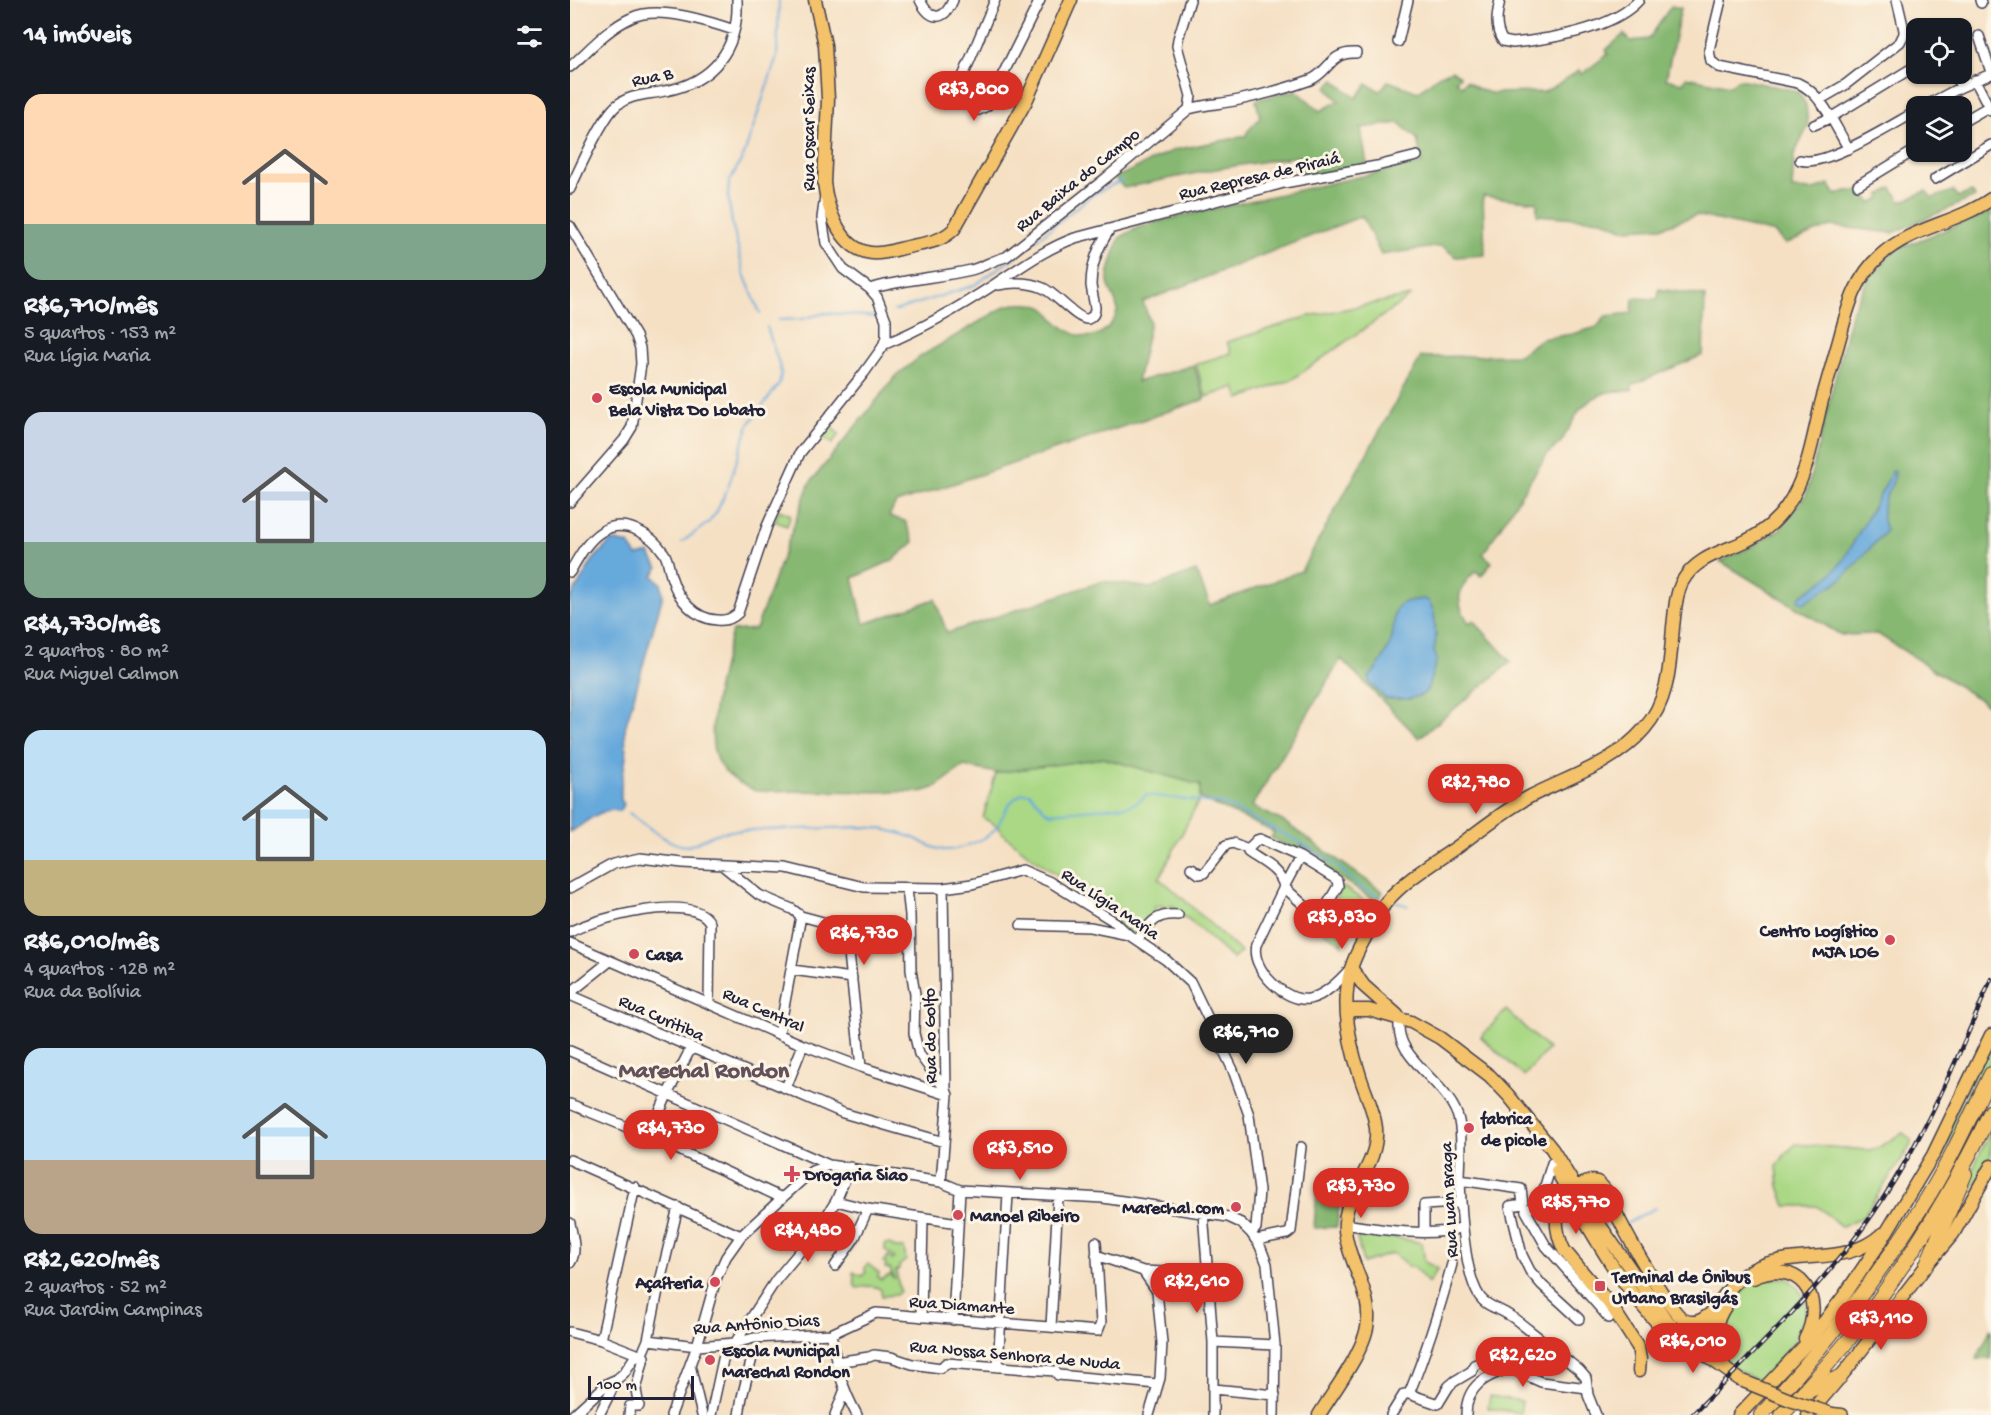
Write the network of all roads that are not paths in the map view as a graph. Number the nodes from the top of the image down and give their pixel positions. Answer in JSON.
{"nodes":[{"id":1,"x":737,"y":0,"type":"edge"},
{"id":2,"x":815,"y":0,"type":"edge"},
{"id":3,"x":920,"y":0,"type":"edge"},
{"id":4,"x":953,"y":0,"type":"edge"},
{"id":5,"x":995,"y":0,"type":"edge"},
{"id":6,"x":1040,"y":0,"type":"edge"},
{"id":7,"x":1071,"y":0,"type":"edge"},
{"id":8,"x":1190,"y":0,"type":"edge"},
{"id":9,"x":1408,"y":0,"type":"edge"},
{"id":10,"x":1500,"y":0,"type":"edge"},
{"id":11,"x":1639,"y":0,"type":"edge"},
{"id":12,"x":1720,"y":0,"type":"edge"},
{"id":13,"x":1897,"y":0,"type":"edge"},
{"id":14,"x":734,"y":30,"type":"junction"},
{"id":15,"x":1979,"y":36,"type":"dead end"},
{"id":16,"x":1398,"y":42,"type":"dead end"},
{"id":17,"x":1356,"y":53,"type":"dead end"},
{"id":18,"x":570,"y":67,"type":"edge"},
{"id":19,"x":1906,"y":71,"type":"edge"},
{"id":20,"x":1991,"y":73,"type":"edge"},
{"id":21,"x":1975,"y":80,"type":"junction"},
{"id":22,"x":1960,"y":84,"type":"edge"},
{"id":23,"x":1961,"y":87,"type":"junction"},
{"id":24,"x":1944,"y":96,"type":"edge"},
{"id":25,"x":1819,"y":100,"type":"junction"},
{"id":26,"x":1189,"y":109,"type":"junction"},
{"id":27,"x":1990,"y":109,"type":"edge"},
{"id":28,"x":1906,"y":117,"type":"edge"},
{"id":29,"x":1972,"y":117,"type":"edge"},
{"id":30,"x":1830,"y":118,"type":"junction"},
{"id":31,"x":1814,"y":125,"type":"dead end"},
{"id":32,"x":1991,"y":145,"type":"edge"},
{"id":33,"x":1849,"y":149,"type":"junction"},
{"id":34,"x":1417,"y":156,"type":"dead end"},
{"id":35,"x":1906,"y":156,"type":"edge"},
{"id":36,"x":1800,"y":160,"type":"dead end"},
{"id":37,"x":1935,"y":179,"type":"dead end"},
{"id":38,"x":1858,"y":185,"type":"dead end"},
{"id":39,"x":570,"y":189,"type":"edge"},
{"id":40,"x":825,"y":196,"type":"junction"},
{"id":41,"x":1991,"y":200,"type":"edge"},
{"id":42,"x":570,"y":226,"type":"edge"},
{"id":43,"x":1110,"y":229,"type":"junction"},
{"id":44,"x":570,"y":239,"type":"edge"},
{"id":45,"x":583,"y":246,"type":"junction"},
{"id":46,"x":992,"y":286,"type":"junction"},
{"id":47,"x":870,"y":289,"type":"junction"},
{"id":48,"x":885,"y":344,"type":"junction"},
{"id":49,"x":570,"y":502,"type":"edge"},
{"id":50,"x":570,"y":572,"type":"edge"},
{"id":51,"x":1248,"y":849,"type":"junction"},
{"id":52,"x":1300,"y":858,"type":"junction"},
{"id":53,"x":718,"y":864,"type":"junction"},
{"id":54,"x":1191,"y":868,"type":"dead end"},
{"id":55,"x":1284,"y":887,"type":"junction"},
{"id":56,"x":570,"y":888,"type":"edge"},
{"id":57,"x":944,"y":888,"type":"junction"},
{"id":58,"x":907,"y":889,"type":"junction"},
{"id":59,"x":1178,"y":915,"type":"dead end"},
{"id":60,"x":801,"y":916,"type":"junction"},
{"id":61,"x":1021,"y":925,"type":"dead end"},
{"id":62,"x":570,"y":932,"type":"edge"},
{"id":63,"x":1133,"y":938,"type":"junction"},
{"id":64,"x":570,"y":943,"type":"edge"},
{"id":65,"x":610,"y":961,"type":"junction"},
{"id":66,"x":1351,"y":968,"type":"junction"},
{"id":67,"x":792,"y":970,"type":"junction"},
{"id":68,"x":852,"y":978,"type":"junction"},
{"id":69,"x":570,"y":994,"type":"edge"},
{"id":70,"x":709,"y":1004,"type":"junction"},
{"id":71,"x":1347,"y":1010,"type":"junction"},
{"id":72,"x":1400,"y":1017,"type":"junction"},
{"id":73,"x":779,"y":1034,"type":"junction"},
{"id":74,"x":1991,"y":1035,"type":"edge"},
{"id":75,"x":803,"y":1045,"type":"junction"},
{"id":76,"x":691,"y":1048,"type":"junction"},
{"id":77,"x":570,"y":1051,"type":"edge"},
{"id":78,"x":861,"y":1067,"type":"junction"},
{"id":79,"x":1991,"y":1074,"type":"edge"},
{"id":80,"x":786,"y":1088,"type":"junction"},
{"id":81,"x":947,"y":1092,"type":"junction"},
{"id":82,"x":668,"y":1093,"type":"junction"},
{"id":83,"x":570,"y":1104,"type":"edge"},
{"id":84,"x":1991,"y":1111,"type":"edge"},
{"id":85,"x":1532,"y":1125,"type":"junction"},
{"id":86,"x":1982,"y":1130,"type":"junction"},
{"id":87,"x":649,"y":1136,"type":"junction"},
{"id":88,"x":944,"y":1142,"type":"junction"},
{"id":89,"x":1301,"y":1147,"type":"dead end"},
{"id":90,"x":570,"y":1160,"type":"edge"},
{"id":91,"x":1552,"y":1163,"type":"junction"},
{"id":92,"x":829,"y":1165,"type":"junction"},
{"id":93,"x":1991,"y":1166,"type":"edge"},
{"id":94,"x":850,"y":1167,"type":"junction"},
{"id":95,"x":1566,"y":1179,"type":"junction"},
{"id":96,"x":1460,"y":1180,"type":"junction"},
{"id":97,"x":941,"y":1182,"type":"junction"},
{"id":98,"x":635,"y":1187,"type":"junction"},
{"id":99,"x":1578,"y":1189,"type":"junction"},
{"id":100,"x":960,"y":1190,"type":"junction"},
{"id":101,"x":1008,"y":1194,"type":"junction"},
{"id":102,"x":1058,"y":1197,"type":"junction"},
{"id":103,"x":782,"y":1198,"type":"junction"},
{"id":104,"x":836,"y":1201,"type":"junction"},
{"id":105,"x":1574,"y":1202,"type":"junction"},
{"id":106,"x":1456,"y":1203,"type":"dead end"},
{"id":107,"x":1903,"y":1206,"type":"junction"},
{"id":108,"x":678,"y":1207,"type":"junction"},
{"id":109,"x":868,"y":1209,"type":"junction"},
{"id":110,"x":1557,"y":1210,"type":"junction"},
{"id":111,"x":1203,"y":1212,"type":"junction"},
{"id":112,"x":922,"y":1218,"type":"junction"},
{"id":113,"x":570,"y":1223,"type":"edge"},
{"id":114,"x":958,"y":1223,"type":"junction"},
{"id":115,"x":1344,"y":1224,"type":"junction"},
{"id":116,"x":1460,"y":1228,"type":"dead end"},
{"id":117,"x":1424,"y":1232,"type":"junction"},
{"id":118,"x":741,"y":1236,"type":"junction"},
{"id":119,"x":1254,"y":1236,"type":"junction"},
{"id":120,"x":1096,"y":1242,"type":"dead end"},
{"id":121,"x":1096,"y":1255,"type":"junction"},
{"id":122,"x":570,"y":1263,"type":"edge"},
{"id":123,"x":1452,"y":1264,"type":"dead end"},
{"id":124,"x":835,"y":1266,"type":"dead end"},
{"id":125,"x":1926,"y":1266,"type":"junction"},
{"id":126,"x":1143,"y":1271,"type":"junction"},
{"id":127,"x":1207,"y":1274,"type":"junction"},
{"id":128,"x":1710,"y":1313,"type":"junction"},
{"id":129,"x":921,"y":1317,"type":"junction"},
{"id":130,"x":1609,"y":1318,"type":"dead end"},
{"id":131,"x":1579,"y":1319,"type":"dead end"},
{"id":132,"x":953,"y":1320,"type":"junction"},
{"id":133,"x":1000,"y":1323,"type":"junction"},
{"id":134,"x":1052,"y":1327,"type":"junction"},
{"id":135,"x":570,"y":1332,"type":"edge"},
{"id":136,"x":831,"y":1334,"type":"junction"},
{"id":137,"x":1713,"y":1334,"type":"junction"},
{"id":138,"x":601,"y":1340,"type":"junction"},
{"id":139,"x":648,"y":1340,"type":"junction"},
{"id":140,"x":1213,"y":1342,"type":"junction"},
{"id":141,"x":735,"y":1343,"type":"junction"},
{"id":142,"x":1275,"y":1345,"type":"junction"},
{"id":143,"x":697,"y":1346,"type":"junction"},
{"id":144,"x":1688,"y":1346,"type":"junction"},
{"id":145,"x":753,"y":1354,"type":"dead end"},
{"id":146,"x":1795,"y":1355,"type":"junction"},
{"id":147,"x":644,"y":1357,"type":"junction"},
{"id":148,"x":836,"y":1362,"type":"junction"},
{"id":149,"x":690,"y":1365,"type":"junction"},
{"id":150,"x":998,"y":1367,"type":"junction"},
{"id":151,"x":1510,"y":1368,"type":"junction"},
{"id":152,"x":1639,"y":1371,"type":"dead end"},
{"id":153,"x":1726,"y":1371,"type":"junction"},
{"id":154,"x":1840,"y":1377,"type":"junction"},
{"id":155,"x":617,"y":1379,"type":"junction"},
{"id":156,"x":1741,"y":1380,"type":"junction"},
{"id":157,"x":1157,"y":1384,"type":"junction"},
{"id":158,"x":1587,"y":1388,"type":"junction"},
{"id":159,"x":1214,"y":1389,"type":"junction"},
{"id":160,"x":844,"y":1392,"type":"junction"},
{"id":161,"x":1409,"y":1394,"type":"junction"},
{"id":162,"x":1802,"y":1394,"type":"junction"},
{"id":163,"x":1275,"y":1395,"type":"junction"},
{"id":164,"x":1837,"y":1414,"type":"edge"},
{"id":165,"x":573,"y":1415,"type":"edge"},
{"id":166,"x":599,"y":1415,"type":"edge"},
{"id":167,"x":629,"y":1415,"type":"edge"},
{"id":168,"x":671,"y":1415,"type":"edge"},
{"id":169,"x":702,"y":1415,"type":"edge"},
{"id":170,"x":711,"y":1415,"type":"edge"},
{"id":171,"x":739,"y":1415,"type":"edge"},
{"id":172,"x":835,"y":1415,"type":"edge"},
{"id":173,"x":857,"y":1415,"type":"edge"},
{"id":174,"x":1149,"y":1415,"type":"edge"},
{"id":175,"x":1213,"y":1415,"type":"edge"},
{"id":176,"x":1274,"y":1415,"type":"edge"},
{"id":177,"x":1319,"y":1415,"type":"edge"},
{"id":178,"x":1391,"y":1415,"type":"edge"},
{"id":179,"x":1466,"y":1415,"type":"edge"},
{"id":180,"x":1596,"y":1415,"type":"edge"},
{"id":181,"x":1739,"y":1415,"type":"edge"},
{"id":182,"x":1761,"y":1415,"type":"edge"},
{"id":183,"x":1782,"y":1415,"type":"edge"},
{"id":184,"x":1808,"y":1415,"type":"edge"}],
"edges":[{"from":1,"to":14,"type":"street","name":"Rua B"},
{"from":2,"to":40,"type":"main road","name":"Rua Oscar Seixas"},
{"from":3,"to":4,"type":"street"},
{"from":5,"to":6,"type":"street"},
{"from":7,"to":40,"type":"main road","name":"Rua Oscar Seixas"},
{"from":8,"to":26,"type":"street"},
{"from":9,"to":16,"type":"street"},
{"from":10,"to":11,"type":"street"},
{"from":12,"to":25,"type":"street"},
{"from":13,"to":25,"type":"street"},
{"from":14,"to":18,"type":"street"},
{"from":14,"to":39,"type":"street","name":"Rua B"},
{"from":15,"to":20,"type":"street"},
{"from":17,"to":26,"type":"street"},
{"from":19,"to":30,"type":"street"},
{"from":20,"to":21,"type":"street"},
{"from":21,"to":23,"type":"street"},
{"from":21,"to":27,"type":"street"},
{"from":22,"to":23,"type":"street"},
{"from":23,"to":24,"type":"street"},
{"from":25,"to":30,"type":"street"},
{"from":26,"to":47,"type":"street","name":"Rua Baixa do Campo"},
{"from":27,"to":29,"type":"street"},
{"from":28,"to":33,"type":"street"},
{"from":30,"to":31,"type":"street"},
{"from":30,"to":33,"type":"street"},
{"from":32,"to":37,"type":"street"},
{"from":33,"to":36,"type":"street"},
{"from":34,"to":43,"type":"street","name":"Rua Represa de Piraiá"},
{"from":35,"to":38,"type":"street"},
{"from":40,"to":47,"type":"street"},
{"from":41,"to":66,"type":"main road"},
{"from":42,"to":45,"type":"street"},
{"from":43,"to":46,"type":"street","name":"Rua Represa de Piraiá"},
{"from":43,"to":46,"type":"street","name":"Rua Represa de Piraiá"},
{"from":44,"to":45,"type":"street"},
{"from":45,"to":49,"type":"street"},
{"from":46,"to":48,"type":"street","name":"Rua Represa de Piraiá"},
{"from":47,"to":48,"type":"street"},
{"from":48,"to":50,"type":"street","name":"Rua Represa de Piraiá"},
{"from":51,"to":52,"type":"street"},
{"from":51,"to":54,"type":"street"},
{"from":51,"to":55,"type":"street"},
{"from":52,"to":55,"type":"street"},
{"from":52,"to":55,"type":"street"},
{"from":53,"to":56,"type":"street","name":"Rua Lígia Maria"},
{"from":53,"to":58,"type":"street","name":"Rua Lígia Maria"},
{"from":53,"to":60,"type":"street"},
{"from":55,"to":66,"type":"street"},
{"from":57,"to":58,"type":"street","name":"Rua Lígia Maria"},
{"from":57,"to":63,"type":"street","name":"Rua Lígia Maria"},
{"from":57,"to":81,"type":"street","name":"Rua do Golfo"},
{"from":58,"to":81,"type":"street"},
{"from":59,"to":63,"type":"street"},
{"from":60,"to":67,"type":"street"},
{"from":60,"to":68,"type":"street"},
{"from":61,"to":63,"type":"street"},
{"from":62,"to":70,"type":"street"},
{"from":63,"to":119,"type":"street","name":"Rua Lígia Maria"},
{"from":64,"to":65,"type":"street","name":"Rua Central"},
{"from":65,"to":69,"type":"street"},
{"from":65,"to":70,"type":"street","name":"Rua Central"},
{"from":66,"to":71,"type":"main road"},
{"from":66,"to":72,"type":"main road"},
{"from":67,"to":68,"type":"street"},
{"from":67,"to":73,"type":"street"},
{"from":68,"to":78,"type":"street"},
{"from":69,"to":76,"type":"street","name":"Rua Curitiba"},
{"from":70,"to":73,"type":"street","name":"Rua Central"},
{"from":71,"to":72,"type":"main road"},
{"from":71,"to":115,"type":"main road"},
{"from":72,"to":85,"type":"main road"},
{"from":72,"to":96,"type":"street","name":"Rua Luan Braga"},
{"from":73,"to":75,"type":"street","name":"Rua Central"},
{"from":74,"to":107,"type":"main road"},
{"from":75,"to":78,"type":"street","name":"Rua Central"},
{"from":75,"to":80,"type":"street"},
{"from":76,"to":80,"type":"street","name":"Rua Curitiba"},
{"from":76,"to":82,"type":"street"},
{"from":77,"to":82,"type":"street"},
{"from":78,"to":81,"type":"street","name":"Rua Central"},
{"from":79,"to":182,"type":"highway"},
{"from":80,"to":88,"type":"street","name":"Rua Curitiba"},
{"from":81,"to":88,"type":"street","name":"Rua do Golfo"},
{"from":82,"to":87,"type":"street"},
{"from":82,"to":92,"type":"street"},
{"from":83,"to":87,"type":"street"},
{"from":84,"to":86,"type":"highway"},
{"from":85,"to":91,"type":"main road"},
{"from":85,"to":95,"type":"main road"},
{"from":86,"to":125,"type":"highway"},
{"from":86,"to":162,"type":"highway"},
{"from":87,"to":103,"type":"street"},
{"from":88,"to":97,"type":"street","name":"Rua do Golfo"},
{"from":89,"to":119,"type":"street"},
{"from":90,"to":98,"type":"street"},
{"from":91,"to":95,"type":"main road"},
{"from":91,"to":130,"type":"street"},
{"from":92,"to":94,"type":"street"},
{"from":92,"to":103,"type":"street"},
{"from":93,"to":125,"type":"main road"},
{"from":94,"to":97,"type":"street"},
{"from":94,"to":104,"type":"street"},
{"from":95,"to":99,"type":"main road"},
{"from":95,"to":105,"type":"main road"},
{"from":95,"to":110,"type":"main road"},
{"from":96,"to":131,"type":"street"},
{"from":96,"to":158,"type":"street","name":"Rua Luan Braga"},
{"from":97,"to":100,"type":"street"},
{"from":98,"to":108,"type":"street"},
{"from":98,"to":138,"type":"street"},
{"from":99,"to":105,"type":"main road"},
{"from":99,"to":128,"type":"main road"},
{"from":99,"to":144,"type":"main road"},
{"from":100,"to":101,"type":"street"},
{"from":100,"to":114,"type":"street"},
{"from":101,"to":102,"type":"street"},
{"from":101,"to":133,"type":"street"},
{"from":102,"to":111,"type":"street"},
{"from":102,"to":134,"type":"street"},
{"from":103,"to":118,"type":"street"},
{"from":104,"to":109,"type":"street"},
{"from":104,"to":141,"type":"street"},
{"from":105,"to":110,"type":"main road"},
{"from":105,"to":144,"type":"main road"},
{"from":106,"to":117,"type":"street"},
{"from":107,"to":128,"type":"main road"},
{"from":107,"to":146,"type":"main road"},
{"from":108,"to":118,"type":"street"},
{"from":108,"to":139,"type":"street"},
{"from":109,"to":112,"type":"street"},
{"from":109,"to":124,"type":"street"},
{"from":110,"to":152,"type":"main road"},
{"from":111,"to":119,"type":"street"},
{"from":111,"to":127,"type":"street"},
{"from":112,"to":114,"type":"street"},
{"from":112,"to":129,"type":"street"},
{"from":113,"to":122,"type":"street"},
{"from":114,"to":132,"type":"street"},
{"from":115,"to":117,"type":"street"},
{"from":115,"to":177,"type":"main road"},
{"from":116,"to":117,"type":"street"},
{"from":118,"to":143,"type":"street"},
{"from":119,"to":142,"type":"street"},
{"from":120,"to":121,"type":"street"},
{"from":121,"to":126,"type":"street"},
{"from":121,"to":134,"type":"street","name":"Rua Diamante"},
{"from":123,"to":161,"type":"street"},
{"from":125,"to":154,"type":"main road"},
{"from":126,"to":127,"type":"street"},
{"from":126,"to":157,"type":"street"},
{"from":127,"to":140,"type":"street"},
{"from":128,"to":144,"type":"main road"},
{"from":129,"to":132,"type":"street","name":"Rua Diamante"},
{"from":129,"to":136,"type":"street","name":"Rua Diamante"},
{"from":132,"to":133,"type":"street","name":"Rua Diamante"},
{"from":133,"to":134,"type":"street","name":"Rua Diamante"},
{"from":133,"to":150,"type":"street"},
{"from":135,"to":138,"type":"street"},
{"from":136,"to":141,"type":"street","name":"Rua Antônio Dias"},
{"from":136,"to":148,"type":"street"},
{"from":137,"to":144,"type":"main road"},
{"from":137,"to":146,"type":"main road"},
{"from":137,"to":153,"type":"main road"},
{"from":138,"to":147,"type":"street"},
{"from":139,"to":143,"type":"street","name":"Rua Antônio Dias"},
{"from":139,"to":147,"type":"street"},
{"from":140,"to":142,"type":"street"},
{"from":140,"to":159,"type":"street"},
{"from":141,"to":143,"type":"street","name":"Rua Antônio Dias"},
{"from":141,"to":170,"type":"street"},
{"from":142,"to":163,"type":"street"},
{"from":143,"to":149,"type":"street"},
{"from":144,"to":153,"type":"main road"},
{"from":144,"to":156,"type":"main road"},
{"from":145,"to":171,"type":"street"},
{"from":146,"to":181,"type":"main road"},
{"from":147,"to":155,"type":"street"},
{"from":147,"to":167,"type":"street"},
{"from":148,"to":150,"type":"street","name":"Rua Nossa Senhora de Nuda"},
{"from":148,"to":160,"type":"street"},
{"from":149,"to":168,"type":"street"},
{"from":149,"to":169,"type":"street"},
{"from":150,"to":157,"type":"street","name":"Rua Nossa Senhora de Nuda"},
{"from":151,"to":158,"type":"street"},
{"from":151,"to":161,"type":"street"},
{"from":151,"to":179,"type":"street"},
{"from":153,"to":156,"type":"main road"},
{"from":154,"to":162,"type":"highway"},
{"from":154,"to":184,"type":"main road"},
{"from":155,"to":165,"type":"street"},
{"from":155,"to":166,"type":"street"},
{"from":156,"to":164,"type":"main road","bridge":true},
{"from":157,"to":174,"type":"street"},
{"from":158,"to":180,"type":"street","name":"Rua Luan Braga"},
{"from":159,"to":163,"type":"street"},
{"from":159,"to":175,"type":"street"},
{"from":160,"to":172,"type":"street"},
{"from":160,"to":173,"type":"street"},
{"from":161,"to":178,"type":"street"},
{"from":162,"to":183,"type":"highway"},
{"from":163,"to":176,"type":"street"}]}
